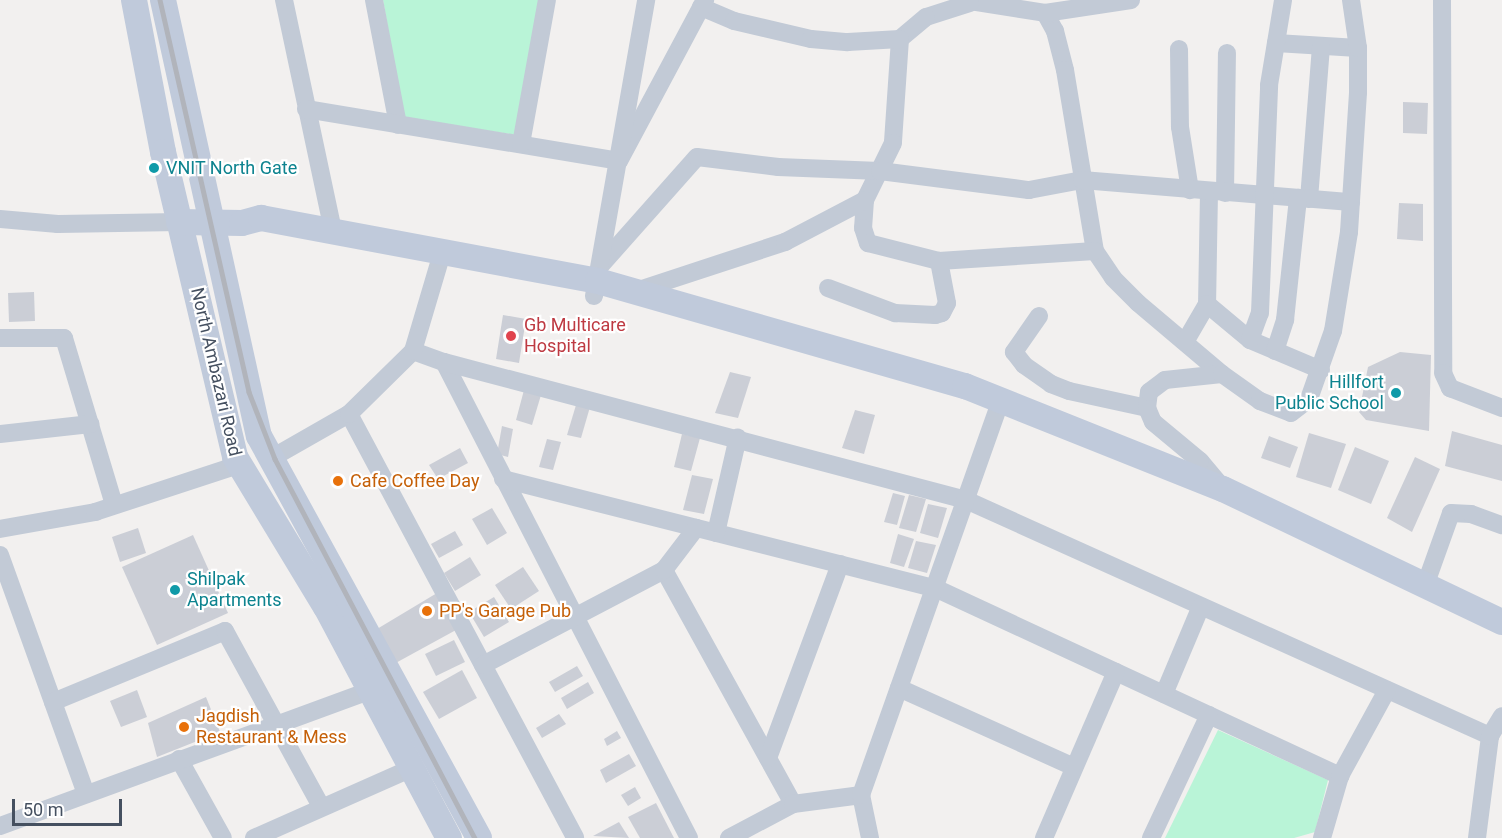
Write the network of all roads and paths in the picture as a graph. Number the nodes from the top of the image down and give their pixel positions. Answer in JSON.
{"nodes":[{"id":1,"x":134,"y":0,"type":"edge"},
{"id":2,"x":163,"y":0,"type":"edge"},
{"id":3,"x":284,"y":0,"type":"edge"},
{"id":4,"x":374,"y":0,"type":"edge"},
{"id":5,"x":547,"y":0,"type":"edge"},
{"id":6,"x":646,"y":0,"type":"edge"},
{"id":7,"x":1131,"y":0,"type":"edge"},
{"id":8,"x":1283,"y":0,"type":"edge"},
{"id":9,"x":1351,"y":0,"type":"edge"},
{"id":10,"x":1442,"y":0,"type":"edge"},
{"id":11,"x":967,"y":2,"type":"edge"},
{"id":12,"x":1107,"y":2,"type":"edge"},
{"id":13,"x":703,"y":4,"type":"edge"},
{"id":14,"x":1045,"y":13,"type":"junction"},
{"id":15,"x":900,"y":39,"type":"junction"},
{"id":16,"x":1276,"y":44,"type":"junction"},
{"id":17,"x":1321,"y":46,"type":"junction"},
{"id":18,"x":1358,"y":48,"type":"junction"},
{"id":19,"x":1179,"y":49,"type":"dead end"},
{"id":20,"x":1227,"y":53,"type":"dead end"},
{"id":21,"x":306,"y":110,"type":"junction"},
{"id":22,"x":398,"y":124,"type":"junction"},
{"id":23,"x":521,"y":144,"type":"junction"},
{"id":24,"x":619,"y":160,"type":"junction"},
{"id":25,"x":880,"y":171,"type":"junction"},
{"id":26,"x":1082,"y":180,"type":"junction"},
{"id":27,"x":1190,"y":190,"type":"junction"},
{"id":28,"x":1217,"y":192,"type":"junction"},
{"id":29,"x":1265,"y":196,"type":"junction"},
{"id":30,"x":1303,"y":198,"type":"junction"},
{"id":31,"x":865,"y":200,"type":"junction"},
{"id":32,"x":1351,"y":202,"type":"junction"},
{"id":33,"x":0,"y":219,"type":"edge"},
{"id":34,"x":179,"y":222,"type":"junction"},
{"id":35,"x":213,"y":222,"type":"junction"},
{"id":36,"x":242,"y":223,"type":"junction"},
{"id":37,"x":333,"y":231,"type":"junction"},
{"id":38,"x":1095,"y":251,"type":"junction"},
{"id":39,"x":441,"y":257,"type":"junction"},
{"id":40,"x":939,"y":261,"type":"junction"},
{"id":41,"x":597,"y":280,"type":"junction"},
{"id":42,"x":828,"y":288,"type":"dead end"},
{"id":43,"x":639,"y":291,"type":"junction"},
{"id":44,"x":1207,"y":304,"type":"junction"},
{"id":45,"x":1040,"y":316,"type":"dead end"},
{"id":46,"x":0,"y":338,"type":"edge"},
{"id":47,"x":1250,"y":340,"type":"junction"},
{"id":48,"x":1185,"y":342,"type":"junction"},
{"id":49,"x":413,"y":351,"type":"junction"},
{"id":50,"x":1275,"y":351,"type":"junction"},
{"id":51,"x":444,"y":362,"type":"junction"},
{"id":52,"x":1322,"y":370,"type":"junction"},
{"id":53,"x":1221,"y":374,"type":"junction"},
{"id":54,"x":998,"y":406,"type":"junction"},
{"id":55,"x":1147,"y":408,"type":"junction"},
{"id":56,"x":1502,"y":408,"type":"edge"},
{"id":57,"x":349,"y":414,"type":"junction"},
{"id":58,"x":90,"y":424,"type":"junction"},
{"id":59,"x":0,"y":434,"type":"edge"},
{"id":60,"x":738,"y":437,"type":"junction"},
{"id":61,"x":270,"y":459,"type":"junction"},
{"id":62,"x":238,"y":465,"type":"junction"},
{"id":63,"x":503,"y":479,"type":"junction"},
{"id":64,"x":1223,"y":489,"type":"junction"},
{"id":65,"x":966,"y":500,"type":"junction"},
{"id":66,"x":114,"y":505,"type":"junction"},
{"id":67,"x":1502,"y":525,"type":"edge"},
{"id":68,"x":696,"y":528,"type":"junction"},
{"id":69,"x":0,"y":529,"type":"edge"},
{"id":70,"x":716,"y":533,"type":"junction"},
{"id":71,"x":0,"y":555,"type":"edge"},
{"id":72,"x":840,"y":564,"type":"junction"},
{"id":73,"x":664,"y":570,"type":"junction"},
{"id":74,"x":1426,"y":583,"type":"junction"},
{"id":75,"x":935,"y":588,"type":"junction"},
{"id":76,"x":1201,"y":606,"type":"junction"},
{"id":77,"x":574,"y":619,"type":"junction"},
{"id":78,"x":1502,"y":622,"type":"edge"},
{"id":79,"x":1502,"y":638,"type":"edge"},
{"id":80,"x":483,"y":665,"type":"junction"},
{"id":81,"x":1116,"y":672,"type":"junction"},
{"id":82,"x":382,"y":686,"type":"junction"},
{"id":83,"x":899,"y":688,"type":"junction"},
{"id":84,"x":1387,"y":690,"type":"junction"},
{"id":85,"x":1164,"y":694,"type":"junction"},
{"id":86,"x":53,"y":702,"type":"junction"},
{"id":87,"x":1209,"y":715,"type":"junction"},
{"id":88,"x":1502,"y":716,"type":"edge"},
{"id":89,"x":278,"y":722,"type":"junction"},
{"id":90,"x":1490,"y":736,"type":"junction"},
{"id":91,"x":768,"y":758,"type":"junction"},
{"id":92,"x":179,"y":759,"type":"junction"},
{"id":93,"x":1074,"y":767,"type":"junction"},
{"id":94,"x":412,"y":768,"type":"junction"},
{"id":95,"x":1340,"y":776,"type":"junction"},
{"id":96,"x":86,"y":794,"type":"junction"},
{"id":97,"x":861,"y":795,"type":"junction"},
{"id":98,"x":793,"y":804,"type":"junction"},
{"id":99,"x":321,"y":806,"type":"junction"},
{"id":100,"x":0,"y":826,"type":"edge"},
{"id":101,"x":223,"y":838,"type":"edge"},
{"id":102,"x":254,"y":838,"type":"edge"},
{"id":103,"x":448,"y":838,"type":"edge"},
{"id":104,"x":478,"y":838,"type":"edge"},
{"id":105,"x":575,"y":838,"type":"edge"},
{"id":106,"x":689,"y":838,"type":"edge"},
{"id":107,"x":729,"y":838,"type":"edge"},
{"id":108,"x":870,"y":838,"type":"edge"},
{"id":109,"x":1044,"y":838,"type":"edge"},
{"id":110,"x":1151,"y":838,"type":"edge"},
{"id":111,"x":1322,"y":838,"type":"edge"},
{"id":112,"x":1477,"y":838,"type":"edge"}],
"edges":[{"from":1,"to":34,"type":"street","name":"North Ambazari Road"},
{"from":2,"to":35,"type":"street","name":"North Ambazari Road"},
{"from":3,"to":21,"type":"street"},
{"from":4,"to":22,"type":"street"},
{"from":5,"to":23,"type":"street"},
{"from":6,"to":24,"type":"street"},
{"from":7,"to":12,"type":"street"},
{"from":8,"to":16,"type":"street"},
{"from":9,"to":18,"type":"street"},
{"from":10,"to":56,"type":"street"},
{"from":11,"to":14,"type":"street"},
{"from":11,"to":15,"type":"street"},
{"from":12,"to":14,"type":"street"},
{"from":13,"to":15,"type":"street"},
{"from":13,"to":24,"type":"street"},
{"from":14,"to":26,"type":"street"},
{"from":15,"to":25,"type":"street"},
{"from":16,"to":17,"type":"street"},
{"from":16,"to":29,"type":"street"},
{"from":17,"to":18,"type":"street"},
{"from":17,"to":30,"type":"street"},
{"from":18,"to":32,"type":"street"},
{"from":19,"to":27,"type":"street"},
{"from":20,"to":28,"type":"street"},
{"from":21,"to":22,"type":"street"},
{"from":21,"to":37,"type":"street"},
{"from":22,"to":23,"type":"street"},
{"from":23,"to":24,"type":"street"},
{"from":24,"to":41,"type":"street"},
{"from":25,"to":26,"type":"street"},
{"from":25,"to":31,"type":"street"},
{"from":25,"to":41,"type":"street"},
{"from":26,"to":27,"type":"street"},
{"from":26,"to":38,"type":"street"},
{"from":27,"to":28,"type":"street"},
{"from":28,"to":29,"type":"street"},
{"from":28,"to":44,"type":"street"},
{"from":29,"to":30,"type":"street"},
{"from":29,"to":47,"type":"street"},
{"from":30,"to":32,"type":"street"},
{"from":30,"to":50,"type":"street"},
{"from":31,"to":40,"type":"street"},
{"from":31,"to":43,"type":"street"},
{"from":32,"to":52,"type":"street"},
{"from":33,"to":34,"type":"street"},
{"from":34,"to":35,"type":"street"},
{"from":34,"to":62,"type":"street","name":"North Ambazari Road"},
{"from":35,"to":36,"type":"street"},
{"from":35,"to":61,"type":"street","name":"North Ambazari Road"},
{"from":36,"to":37,"type":"street"},
{"from":36,"to":39,"type":"street"},
{"from":37,"to":39,"type":"street"},
{"from":38,"to":40,"type":"street"},
{"from":38,"to":48,"type":"street"},
{"from":39,"to":41,"type":"street"},
{"from":39,"to":49,"type":"street"},
{"from":40,"to":42,"type":"street"},
{"from":41,"to":43,"type":"street"},
{"from":41,"to":54,"type":"street"},
{"from":43,"to":54,"type":"street"},
{"from":44,"to":47,"type":"street"},
{"from":44,"to":48,"type":"street"},
{"from":45,"to":55,"type":"street"},
{"from":46,"to":58,"type":"street"},
{"from":47,"to":50,"type":"street"},
{"from":48,"to":53,"type":"street"},
{"from":49,"to":51,"type":"street"},
{"from":49,"to":57,"type":"street"},
{"from":50,"to":52,"type":"street"},
{"from":51,"to":60,"type":"street"},
{"from":51,"to":63,"type":"street"},
{"from":52,"to":53,"type":"street"},
{"from":53,"to":55,"type":"street"},
{"from":54,"to":64,"type":"street"},
{"from":54,"to":65,"type":"street"},
{"from":54,"to":79,"type":"street"},
{"from":55,"to":64,"type":"street"},
{"from":57,"to":61,"type":"street"},
{"from":57,"to":80,"type":"street"},
{"from":58,"to":59,"type":"street"},
{"from":58,"to":66,"type":"street"},
{"from":60,"to":65,"type":"street"},
{"from":60,"to":70,"type":"street"},
{"from":61,"to":82,"type":"street","name":"North Ambazari Road"},
{"from":62,"to":66,"type":"street"},
{"from":62,"to":82,"type":"street","name":"North Ambazari Road"},
{"from":63,"to":68,"type":"street"},
{"from":63,"to":77,"type":"street"},
{"from":64,"to":74,"type":"street"},
{"from":65,"to":75,"type":"street"},
{"from":65,"to":76,"type":"street"},
{"from":66,"to":69,"type":"street"},
{"from":67,"to":74,"type":"street"},
{"from":68,"to":70,"type":"street"},
{"from":68,"to":73,"type":"street"},
{"from":70,"to":72,"type":"street"},
{"from":71,"to":86,"type":"street"},
{"from":72,"to":75,"type":"street"},
{"from":72,"to":91,"type":"street"},
{"from":73,"to":77,"type":"street"},
{"from":73,"to":91,"type":"street"},
{"from":74,"to":78,"type":"street"},
{"from":75,"to":81,"type":"street"},
{"from":75,"to":83,"type":"street"},
{"from":76,"to":84,"type":"street"},
{"from":76,"to":85,"type":"street"},
{"from":77,"to":80,"type":"street"},
{"from":77,"to":106,"type":"street"},
{"from":80,"to":105,"type":"street"},
{"from":81,"to":85,"type":"street"},
{"from":81,"to":93,"type":"street"},
{"from":82,"to":89,"type":"street"},
{"from":82,"to":94,"type":"street","name":"North Ambazari Road"},
{"from":82,"to":104,"type":"street","name":"North Ambazari Road"},
{"from":83,"to":93,"type":"street"},
{"from":83,"to":97,"type":"street"},
{"from":84,"to":90,"type":"street"},
{"from":84,"to":95,"type":"street"},
{"from":85,"to":87,"type":"street"},
{"from":86,"to":89,"type":"street"},
{"from":86,"to":96,"type":"street"},
{"from":87,"to":95,"type":"street"},
{"from":87,"to":110,"type":"street"},
{"from":88,"to":90,"type":"street"},
{"from":89,"to":92,"type":"street"},
{"from":89,"to":99,"type":"street"},
{"from":90,"to":112,"type":"street"},
{"from":91,"to":98,"type":"street"},
{"from":92,"to":96,"type":"street"},
{"from":92,"to":101,"type":"street"},
{"from":93,"to":109,"type":"street"},
{"from":94,"to":99,"type":"street"},
{"from":94,"to":103,"type":"street","name":"North Ambazari Road"},
{"from":95,"to":111,"type":"street"},
{"from":96,"to":100,"type":"street"},
{"from":97,"to":98,"type":"street"},
{"from":97,"to":108,"type":"street"},
{"from":98,"to":107,"type":"street"},
{"from":99,"to":102,"type":"street"}]}
